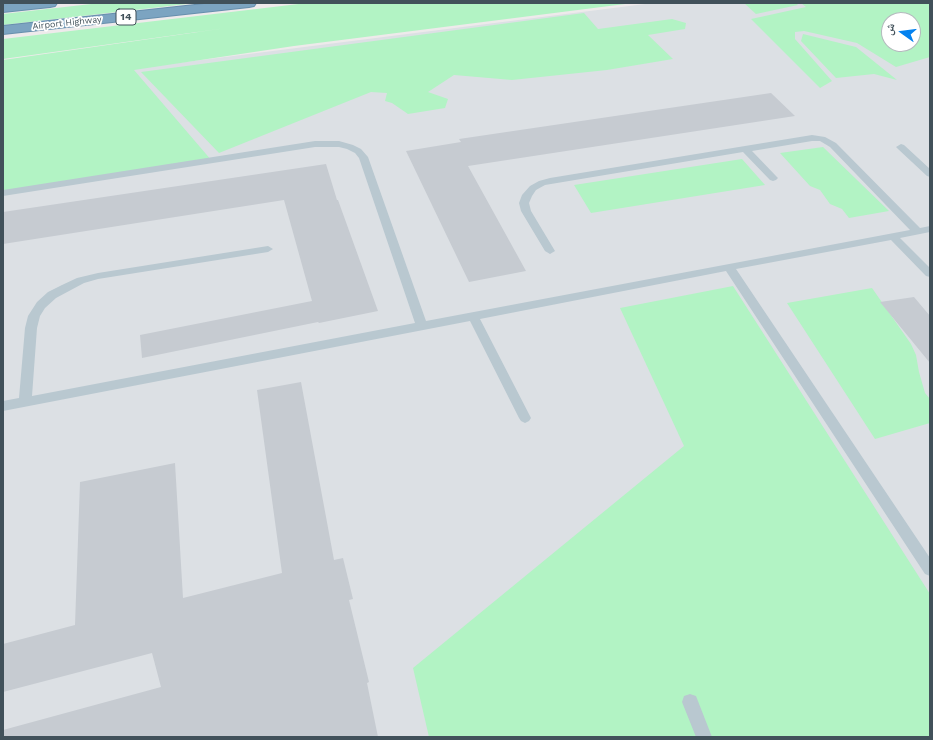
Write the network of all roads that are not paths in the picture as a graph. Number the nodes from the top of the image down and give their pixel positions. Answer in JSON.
{"nodes":[{"id":1,"x":50,"y":3,"type":"edge"},
{"id":2,"x":249,"y":3,"type":"edge"},
{"id":3,"x":3,"y":8,"type":"edge"},
{"id":4,"x":3,"y":30,"type":"edge"},
{"id":5,"x":901,"y":147,"type":"dead end"},
{"id":6,"x":745,"y":149,"type":"junction"},
{"id":7,"x":930,"y":174,"type":"edge"},
{"id":8,"x":773,"y":178,"type":"dead end"},
{"id":9,"x":3,"y":193,"type":"edge"},
{"id":10,"x":930,"y":229,"type":"edge"},
{"id":11,"x":917,"y":231,"type":"junction"},
{"id":12,"x":893,"y":236,"type":"junction"},
{"id":13,"x":268,"y":249,"type":"dead end"},
{"id":14,"x":550,"y":251,"type":"dead end"},
{"id":15,"x":729,"y":267,"type":"junction"},
{"id":16,"x":930,"y":274,"type":"edge"},
{"id":17,"x":473,"y":316,"type":"junction"},
{"id":18,"x":422,"y":326,"type":"junction"},
{"id":19,"x":25,"y":402,"type":"junction"},
{"id":20,"x":3,"y":406,"type":"edge"},
{"id":21,"x":525,"y":418,"type":"dead end"},
{"id":22,"x":930,"y":570,"type":"edge"},
{"id":23,"x":690,"y":702,"type":"dead end"},
{"id":24,"x":704,"y":737,"type":"edge"}],
"edges":[{"from":1,"to":3,"type":"highway","name":"Airport Highway"},
{"from":2,"to":4,"type":"highway","name":"Airport Highway","number":"14"},
{"from":5,"to":7,"type":"lane"},
{"from":6,"to":8,"type":"lane"},
{"from":6,"to":11,"type":"lane"},
{"from":6,"to":14,"type":"lane"},
{"from":9,"to":18,"type":"lane"},
{"from":10,"to":11,"type":"lane"},
{"from":11,"to":12,"type":"lane"},
{"from":12,"to":15,"type":"lane"},
{"from":12,"to":16,"type":"lane"},
{"from":13,"to":19,"type":"lane"},
{"from":15,"to":17,"type":"lane"},
{"from":15,"to":22,"type":"lane"},
{"from":17,"to":18,"type":"lane"},
{"from":17,"to":21,"type":"lane"},
{"from":18,"to":19,"type":"lane"},
{"from":19,"to":20,"type":"lane"},
{"from":23,"to":24,"type":"lane"}]}
